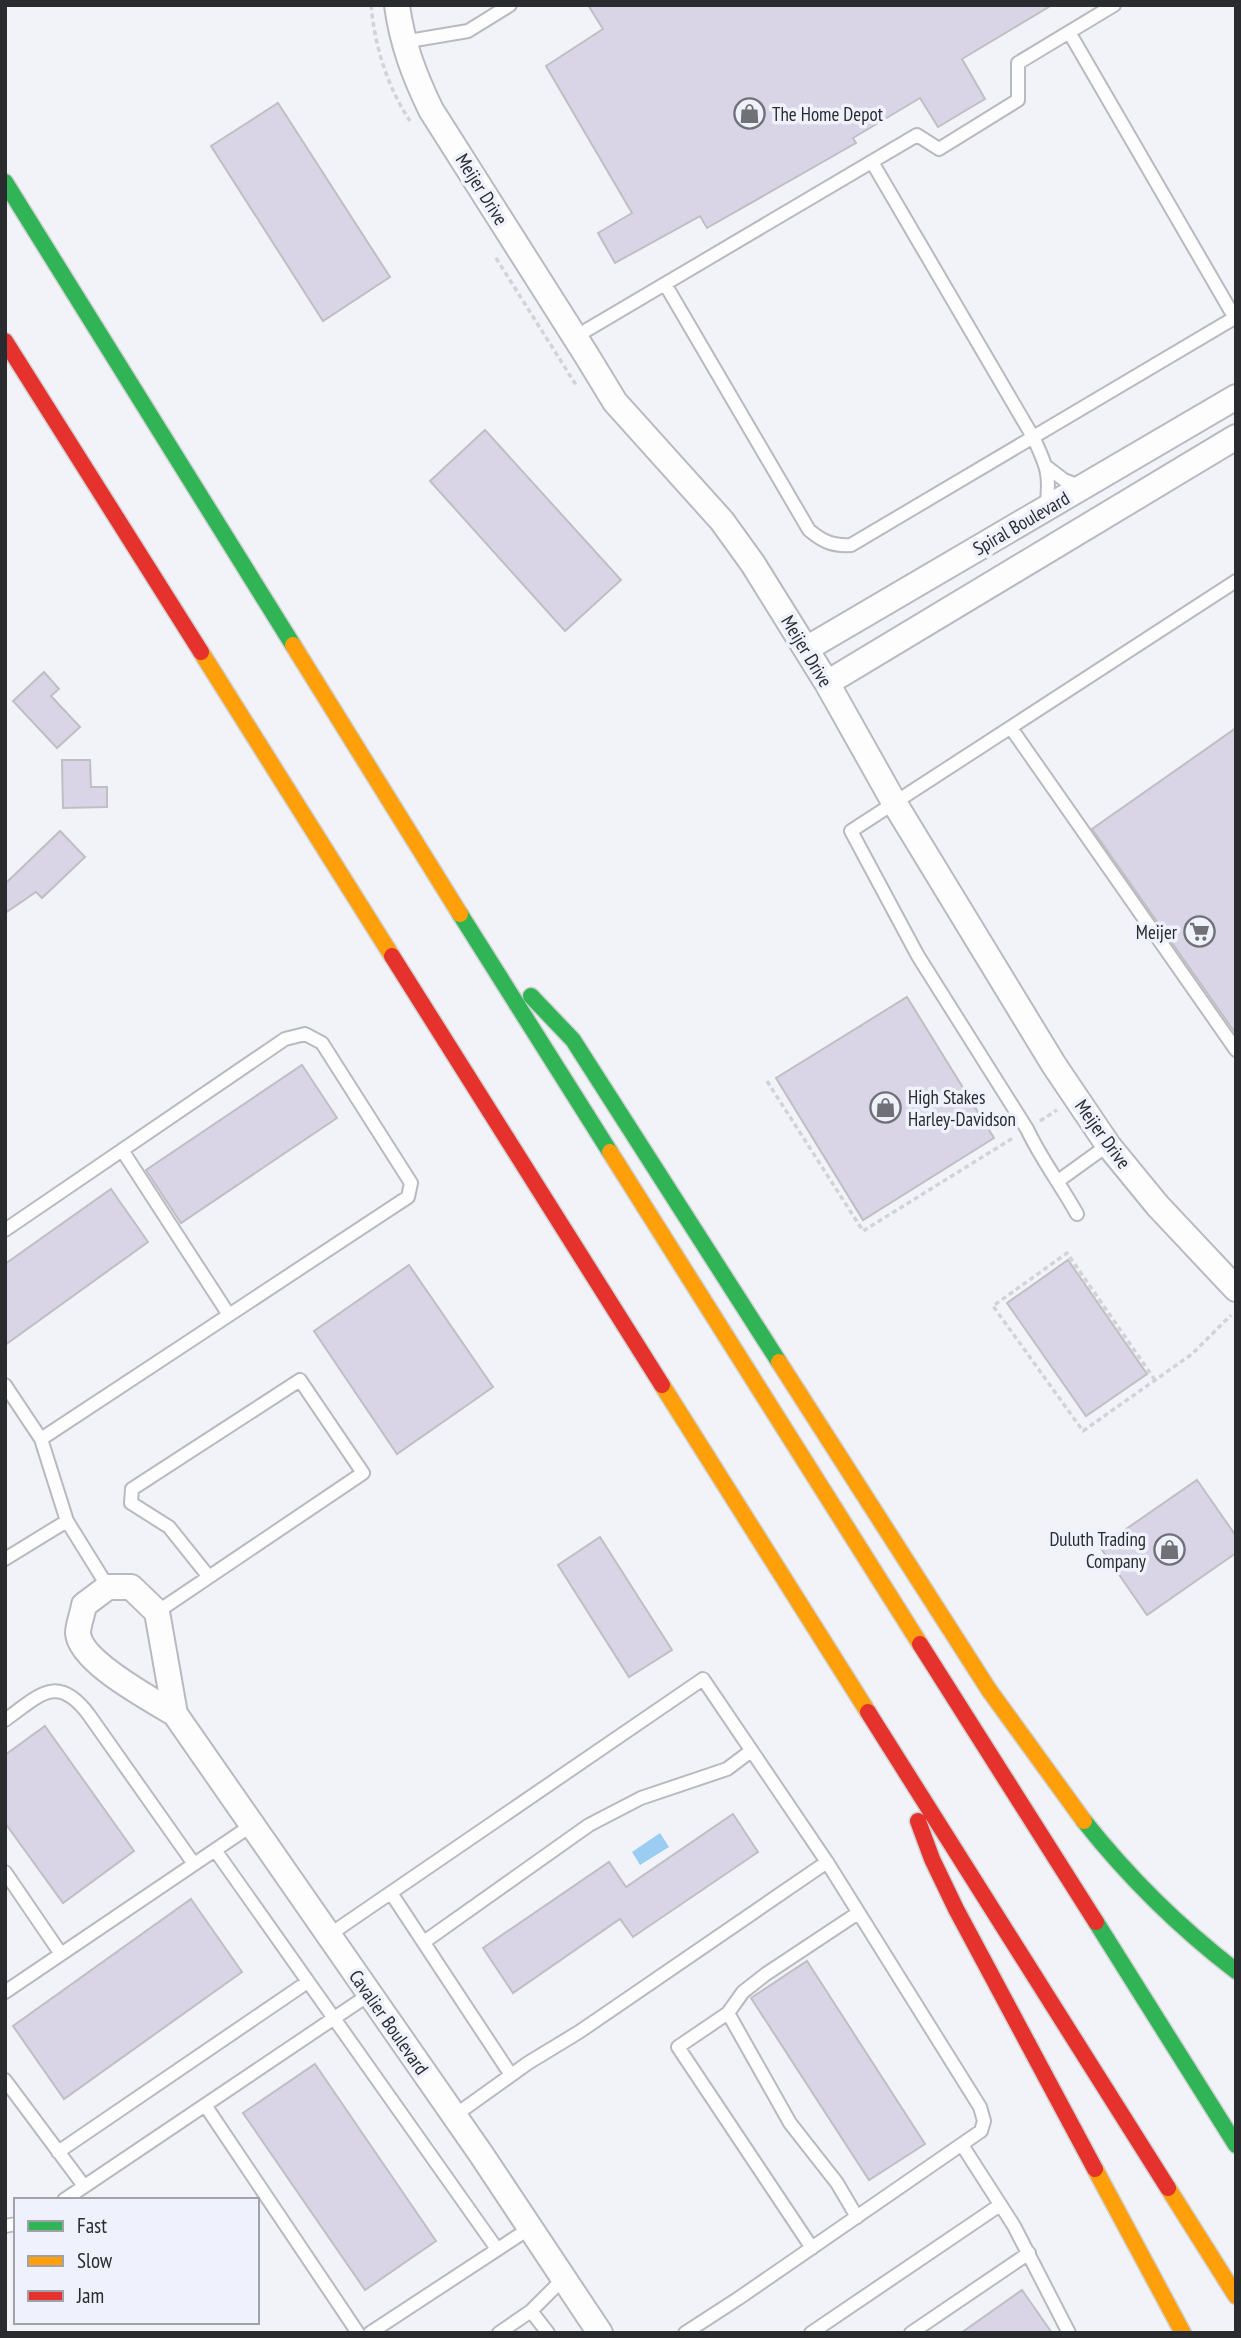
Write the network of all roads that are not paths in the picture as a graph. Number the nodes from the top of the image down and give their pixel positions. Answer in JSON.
{"nodes":[{"id":1,"x":397,"y":5,"type":"edge"},
{"id":2,"x":510,"y":5,"type":"edge"},
{"id":3,"x":1114,"y":5,"type":"edge"},
{"id":4,"x":1069,"y":32,"type":"junction"},
{"id":5,"x":403,"y":42,"type":"junction"},
{"id":6,"x":872,"y":162,"type":"junction"},
{"id":7,"x":5,"y":182,"type":"edge"},
{"id":8,"x":666,"y":284,"type":"junction"},
{"id":9,"x":1235,"y":318,"type":"edge"},
{"id":10,"x":575,"y":337,"type":"junction"},
{"id":11,"x":5,"y":341,"type":"edge"},
{"id":12,"x":1236,"y":397,"type":"edge"},
{"id":13,"x":1033,"y":437,"type":"junction"},
{"id":14,"x":1236,"y":437,"type":"edge"},
{"id":15,"x":1047,"y":467,"type":"junction"},
{"id":16,"x":1082,"y":487,"type":"junction"},
{"id":17,"x":1046,"y":508,"type":"junction"},
{"id":18,"x":1236,"y":581,"type":"edge"},
{"id":19,"x":806,"y":649,"type":"junction"},
{"id":20,"x":827,"y":683,"type":"junction"},
{"id":21,"x":1011,"y":728,"type":"junction"},
{"id":22,"x":895,"y":804,"type":"junction"},
{"id":23,"x":476,"y":939,"type":"junction"},
{"id":24,"x":1236,"y":1050,"type":"edge"},
{"id":25,"x":1108,"y":1146,"type":"junction"},
{"id":26,"x":122,"y":1150,"type":"junction"},
{"id":27,"x":1058,"y":1181,"type":"junction"},
{"id":28,"x":1077,"y":1214,"type":"dead end"},
{"id":29,"x":5,"y":1230,"type":"edge"},
{"id":30,"x":1236,"y":1289,"type":"edge"},
{"id":31,"x":229,"y":1315,"type":"junction"},
{"id":32,"x":5,"y":1385,"type":"edge"},
{"id":33,"x":41,"y":1439,"type":"junction"},
{"id":34,"x":67,"y":1521,"type":"junction"},
{"id":35,"x":5,"y":1559,"type":"edge"},
{"id":36,"x":209,"y":1577,"type":"junction"},
{"id":37,"x":108,"y":1587,"type":"junction"},
{"id":38,"x":157,"y":1612,"type":"junction"},
{"id":39,"x":175,"y":1714,"type":"junction"},
{"id":40,"x":5,"y":1720,"type":"edge"},
{"id":41,"x":894,"y":1749,"type":"junction"},
{"id":42,"x":751,"y":1751,"type":"junction"},
{"id":43,"x":252,"y":1825,"type":"junction"},
{"id":44,"x":215,"y":1850,"type":"junction"},
{"id":45,"x":827,"y":1862,"type":"junction"},
{"id":46,"x":194,"y":1864,"type":"junction"},
{"id":47,"x":5,"y":1872,"type":"edge"},
{"id":48,"x":391,"y":1892,"type":"junction"},
{"id":49,"x":858,"y":1913,"type":"junction"},
{"id":50,"x":328,"y":1935,"type":"junction"},
{"id":51,"x":424,"y":1942,"type":"junction"},
{"id":52,"x":61,"y":1954,"type":"junction"},
{"id":53,"x":1236,"y":1971,"type":"edge"},
{"id":54,"x":306,"y":1983,"type":"junction"},
{"id":55,"x":5,"y":1992,"type":"edge"},
{"id":56,"x":370,"y":1994,"type":"junction"},
{"id":57,"x":728,"y":2012,"type":"junction"},
{"id":58,"x":332,"y":2020,"type":"junction"},
{"id":59,"x":511,"y":2075,"type":"junction"},
{"id":60,"x":5,"y":2080,"type":"edge"},
{"id":61,"x":205,"y":2105,"type":"junction"},
{"id":62,"x":454,"y":2116,"type":"junction"},
{"id":63,"x":962,"y":2144,"type":"junction"},
{"id":64,"x":1236,"y":2145,"type":"edge"},
{"id":65,"x":58,"y":2152,"type":"junction"},
{"id":66,"x":84,"y":2186,"type":"junction"},
{"id":67,"x":67,"y":2198,"type":"edge"},
{"id":68,"x":1000,"y":2205,"type":"junction"},
{"id":69,"x":857,"y":2217,"type":"junction"},
{"id":70,"x":530,"y":2228,"type":"junction"},
{"id":71,"x":812,"y":2248,"type":"junction"},
{"id":72,"x":497,"y":2249,"type":"junction"},
{"id":73,"x":1029,"y":2253,"type":"junction"},
{"id":74,"x":564,"y":2278,"type":"junction"},
{"id":75,"x":1236,"y":2296,"type":"edge"},
{"id":76,"x":531,"y":2311,"type":"junction"},
{"id":77,"x":693,"y":2330,"type":"edge"},
{"id":78,"x":358,"y":2333,"type":"edge"},
{"id":79,"x":370,"y":2333,"type":"edge"},
{"id":80,"x":499,"y":2333,"type":"edge"},
{"id":81,"x":548,"y":2333,"type":"edge"},
{"id":82,"x":600,"y":2333,"type":"edge"},
{"id":83,"x":811,"y":2333,"type":"edge"},
{"id":84,"x":911,"y":2333,"type":"edge"},
{"id":85,"x":1069,"y":2333,"type":"edge"},
{"id":86,"x":1183,"y":2333,"type":"edge"}],
"edges":[{"from":1,"to":5,"type":"street","name":"Meijer Drive"},
{"from":2,"to":5,"type":"lane"},
{"from":3,"to":4,"type":"lane"},
{"from":4,"to":6,"type":"lane"},
{"from":4,"to":9,"type":"lane"},
{"from":5,"to":10,"type":"street","name":"Meijer Drive"},
{"from":6,"to":8,"type":"lane"},
{"from":6,"to":13,"type":"lane"},
{"from":7,"to":23,"type":"highway"},
{"from":8,"to":10,"type":"lane"},
{"from":8,"to":13,"type":"lane"},
{"from":9,"to":13,"type":"lane"},
{"from":10,"to":19,"type":"street","name":"Meijer Drive"},
{"from":11,"to":41,"type":"highway"},
{"from":12,"to":16,"type":"street","name":"Spiral Boulevard"},
{"from":13,"to":15,"type":"lane"},
{"from":14,"to":20,"type":"street","name":"Spiral Boulevard"},
{"from":15,"to":16,"type":"lane"},
{"from":15,"to":17,"type":"lane"},
{"from":16,"to":17,"type":"street","name":"Spiral Boulevard"},
{"from":17,"to":19,"type":"street","name":"Spiral Boulevard"},
{"from":18,"to":21,"type":"lane"},
{"from":19,"to":20,"type":"street","name":"Meijer Drive"},
{"from":20,"to":22,"type":"street","name":"Meijer Drive"},
{"from":21,"to":22,"type":"lane"},
{"from":21,"to":24,"type":"lane"},
{"from":22,"to":25,"type":"street","name":"Meijer Drive"},
{"from":22,"to":27,"type":"lane"},
{"from":23,"to":53,"type":"highway"},
{"from":23,"to":64,"type":"highway"},
{"from":25,"to":27,"type":"lane"},
{"from":25,"to":30,"type":"street","name":"Meijer Drive"},
{"from":26,"to":29,"type":"lane"},
{"from":26,"to":31,"type":"lane"},
{"from":26,"to":31,"type":"lane"},
{"from":27,"to":28,"type":"lane"},
{"from":31,"to":33,"type":"lane"},
{"from":32,"to":33,"type":"lane"},
{"from":33,"to":34,"type":"lane"},
{"from":34,"to":35,"type":"lane"},
{"from":34,"to":37,"type":"lane"},
{"from":36,"to":36,"type":"lane"},
{"from":36,"to":38,"type":"lane"},
{"from":37,"to":38,"type":"street"},
{"from":37,"to":39,"type":"street","name":"Cavalier Boulevard"},
{"from":38,"to":39,"type":"street","name":"Cavalier Boulevard"},
{"from":39,"to":43,"type":"street","name":"Cavalier Boulevard"},
{"from":40,"to":46,"type":"lane"},
{"from":41,"to":75,"type":"highway"},
{"from":41,"to":86,"type":"highway"},
{"from":42,"to":45,"type":"lane"},
{"from":42,"to":48,"type":"lane"},
{"from":42,"to":51,"type":"lane"},
{"from":43,"to":44,"type":"lane"},
{"from":43,"to":50,"type":"street","name":"Cavalier Boulevard"},
{"from":44,"to":46,"type":"lane"},
{"from":44,"to":54,"type":"lane"},
{"from":45,"to":49,"type":"lane"},
{"from":45,"to":59,"type":"lane"},
{"from":46,"to":52,"type":"lane"},
{"from":47,"to":52,"type":"lane"},
{"from":48,"to":50,"type":"lane"},
{"from":48,"to":51,"type":"lane"},
{"from":49,"to":57,"type":"lane"},
{"from":49,"to":63,"type":"lane"},
{"from":50,"to":56,"type":"street","name":"Cavalier Boulevard"},
{"from":51,"to":59,"type":"lane"},
{"from":52,"to":55,"type":"lane"},
{"from":54,"to":58,"type":"lane"},
{"from":54,"to":65,"type":"lane"},
{"from":56,"to":58,"type":"lane"},
{"from":56,"to":62,"type":"street","name":"Cavalier Boulevard"},
{"from":57,"to":69,"type":"lane"},
{"from":57,"to":71,"type":"lane"},
{"from":58,"to":61,"type":"lane"},
{"from":58,"to":72,"type":"lane"},
{"from":59,"to":62,"type":"lane"},
{"from":60,"to":65,"type":"lane"},
{"from":61,"to":66,"type":"lane"},
{"from":61,"to":78,"type":"lane"},
{"from":62,"to":70,"type":"street","name":"Cavalier Boulevard"},
{"from":63,"to":68,"type":"lane"},
{"from":63,"to":69,"type":"lane"},
{"from":65,"to":66,"type":"lane"},
{"from":66,"to":67,"type":"lane"},
{"from":68,"to":73,"type":"lane"},
{"from":68,"to":83,"type":"lane"},
{"from":69,"to":71,"type":"lane"},
{"from":70,"to":72,"type":"lane"},
{"from":70,"to":74,"type":"street","name":"Cavalier Boulevard"},
{"from":71,"to":77,"type":"lane"},
{"from":72,"to":79,"type":"lane"},
{"from":73,"to":84,"type":"lane"},
{"from":73,"to":85,"type":"lane"},
{"from":74,"to":76,"type":"lane"},
{"from":74,"to":82,"type":"street","name":"Cavalier Boulevard"},
{"from":76,"to":80,"type":"lane"},
{"from":76,"to":81,"type":"lane"}]}
